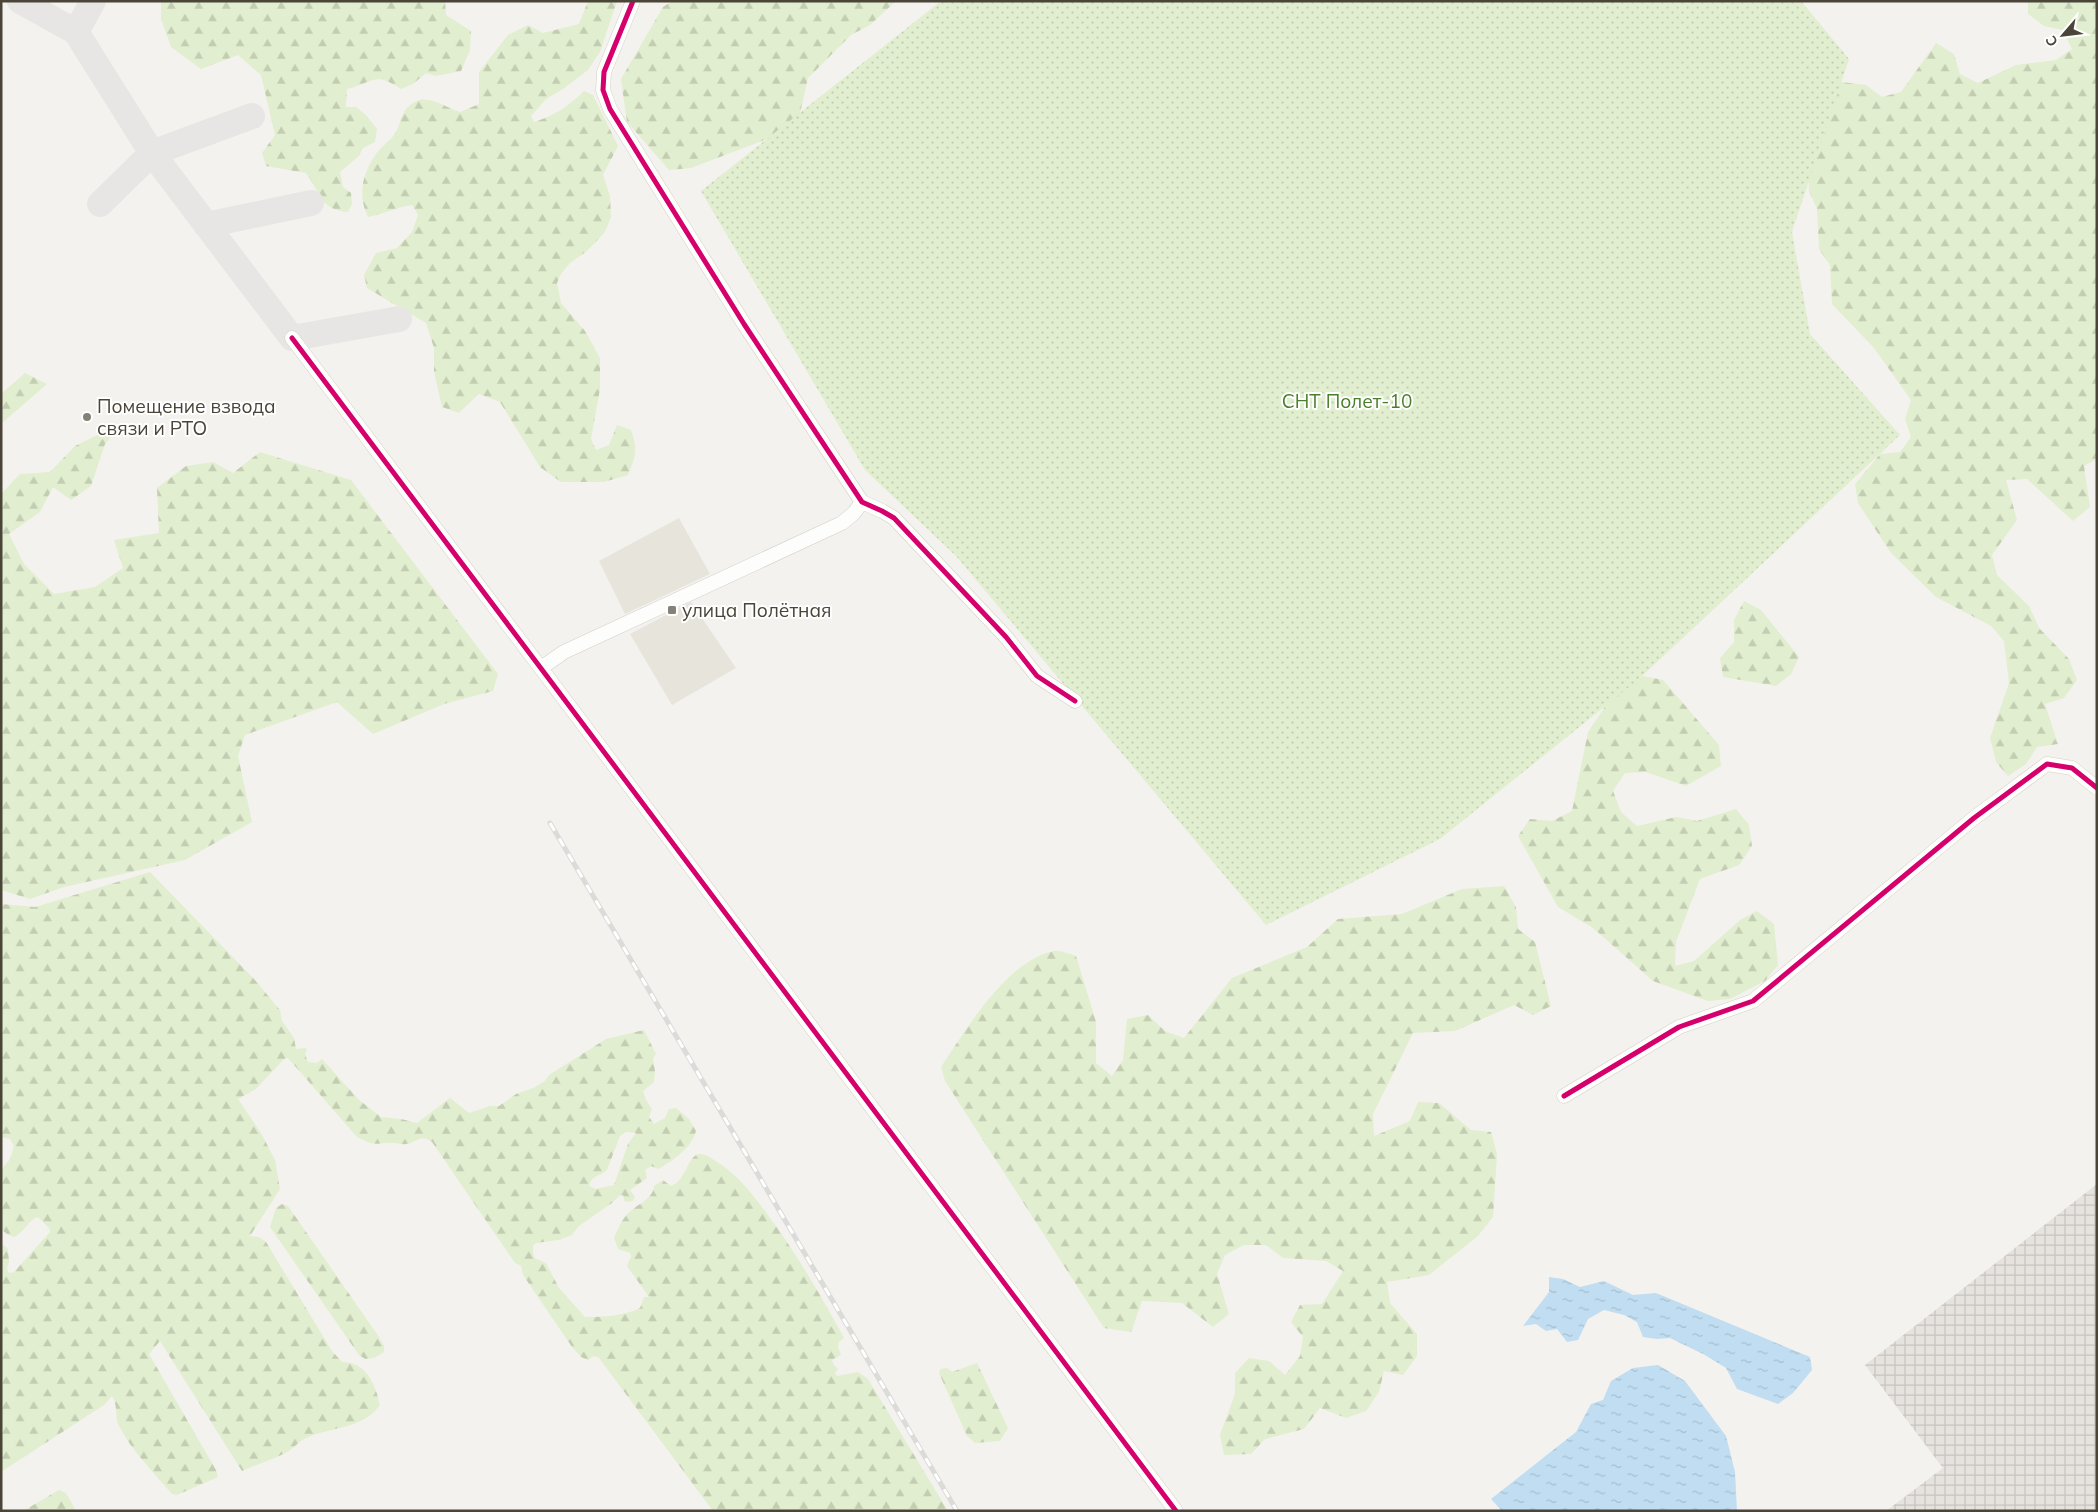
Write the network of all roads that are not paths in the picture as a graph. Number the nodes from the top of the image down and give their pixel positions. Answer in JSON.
{"nodes":[{"id":1,"x":633,"y":1,"type":"edge"},
{"id":2,"x":292,"y":338,"type":"dead end"},
{"id":3,"x":862,"y":502,"type":"junction"},
{"id":4,"x":541,"y":668,"type":"junction"},
{"id":5,"x":1075,"y":701,"type":"dead end"},
{"id":6,"x":2097,"y":788,"type":"edge"},
{"id":7,"x":1564,"y":1096,"type":"dead end"},
{"id":8,"x":1176,"y":1511,"type":"edge"}],
"edges":[{"from":1,"to":3,"type":"street"},
{"from":2,"to":4,"type":"street"},
{"from":3,"to":4,"type":"street"},
{"from":3,"to":5,"type":"street"},
{"from":4,"to":8,"type":"street"},
{"from":6,"to":7,"type":"street"}]}
